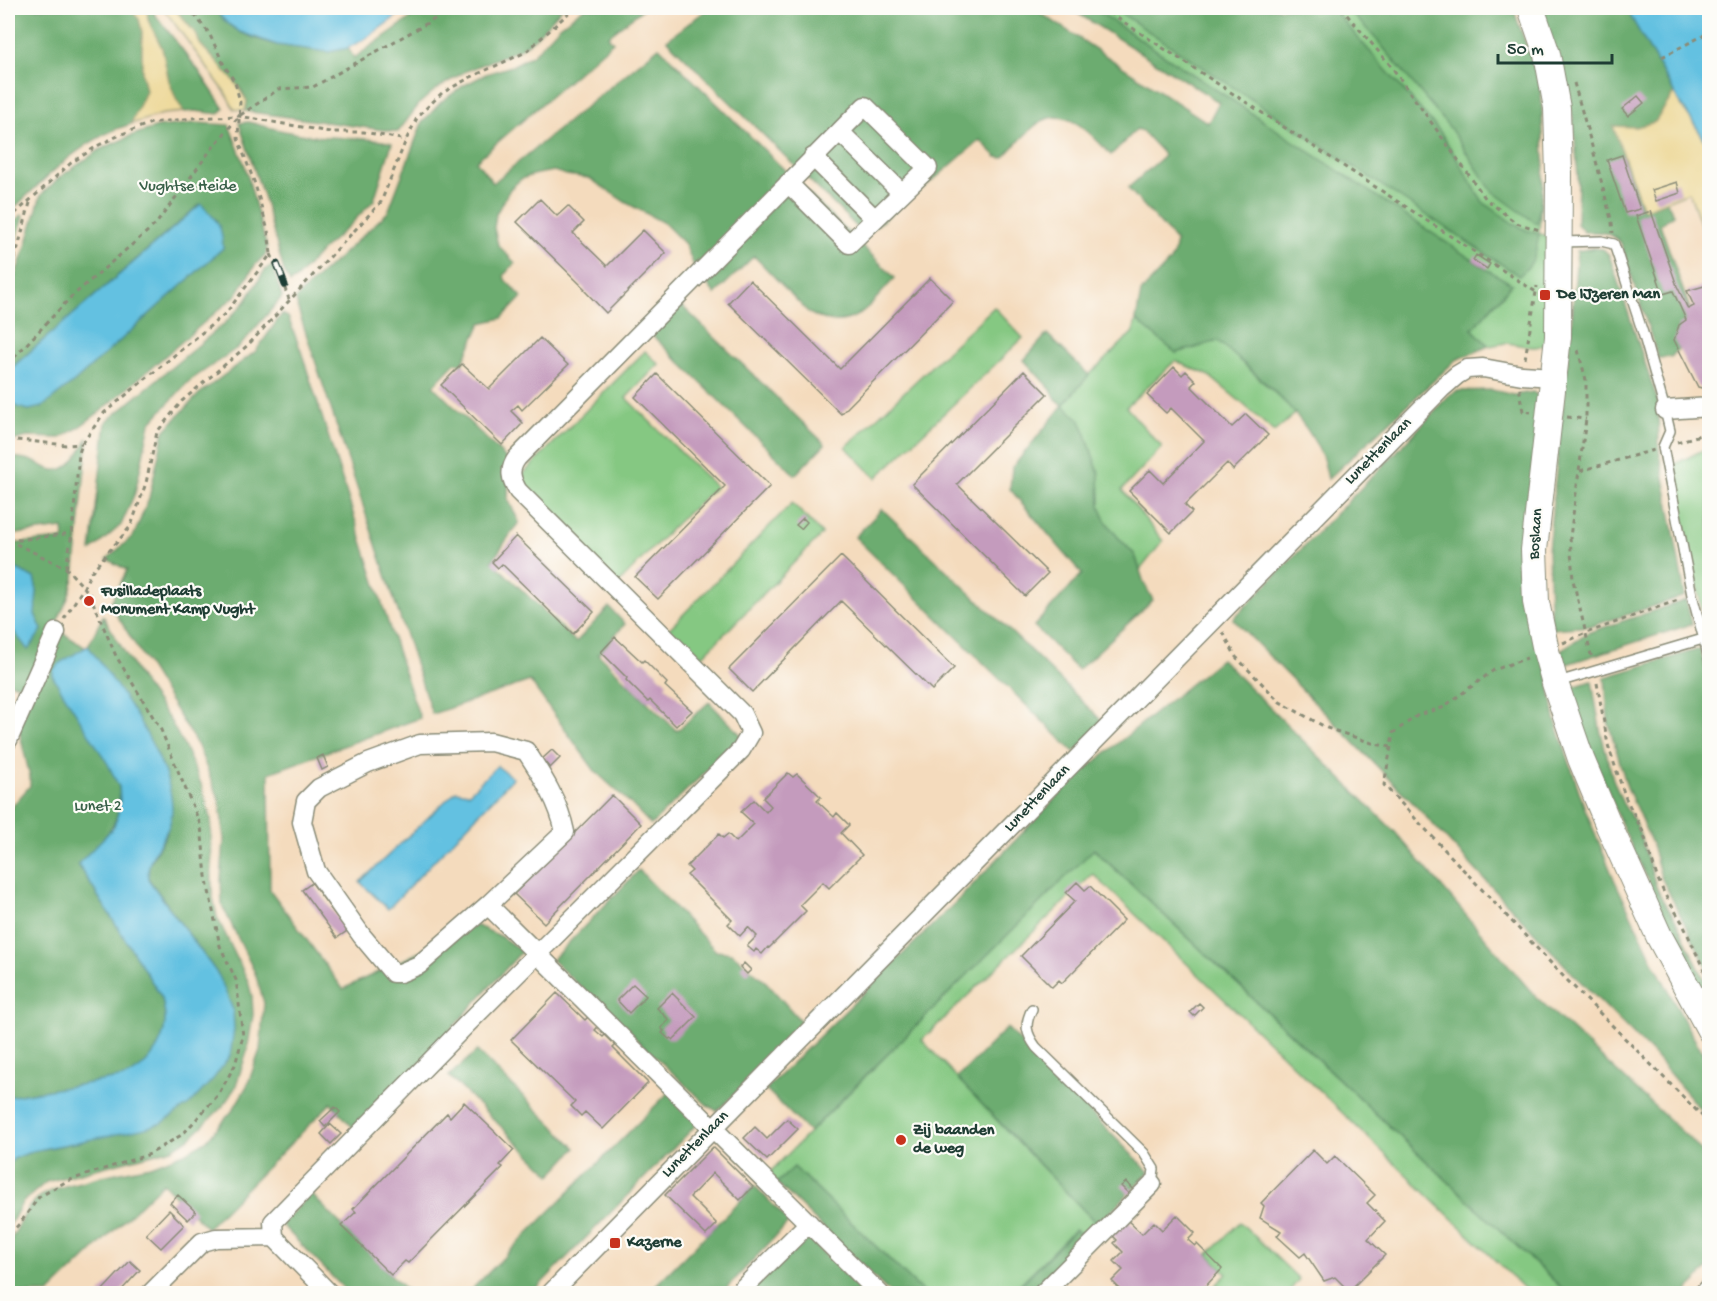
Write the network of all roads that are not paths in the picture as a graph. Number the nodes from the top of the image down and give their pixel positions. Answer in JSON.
{"nodes":[{"id":1,"x":1531,"y":8,"type":"edge"},
{"id":2,"x":840,"y":132,"type":"junction"},
{"id":3,"x":813,"y":158,"type":"junction"},
{"id":4,"x":788,"y":183,"type":"junction"},
{"id":5,"x":902,"y":193,"type":"junction"},
{"id":6,"x":875,"y":219,"type":"junction"},
{"id":7,"x":1551,"y":237,"type":"junction"},
{"id":8,"x":1554,"y":377,"type":"junction"},
{"id":9,"x":1710,"y":407,"type":"edge"},
{"id":10,"x":1665,"y":410,"type":"junction"},
{"id":11,"x":56,"y":632,"type":"road end"},
{"id":12,"x":1706,"y":637,"type":"edge"},
{"id":13,"x":1710,"y":662,"type":"edge"},
{"id":14,"x":1555,"y":683,"type":"junction"},
{"id":15,"x":8,"y":740,"type":"edge"},
{"id":16,"x":488,"y":905,"type":"junction"},
{"id":17,"x":536,"y":954,"type":"junction"},
{"id":18,"x":1032,"y":1009,"type":"dead end"},
{"id":19,"x":1710,"y":1030,"type":"edge"},
{"id":20,"x":712,"y":1128,"type":"junction"},
{"id":21,"x":1152,"y":1184,"type":"joint"},
{"id":22,"x":808,"y":1223,"type":"junction"},
{"id":23,"x":274,"y":1237,"type":"junction"},
{"id":24,"x":1710,"y":1286,"type":"edge"},
{"id":25,"x":150,"y":1293,"type":"edge"},
{"id":26,"x":330,"y":1293,"type":"edge"},
{"id":27,"x":550,"y":1293,"type":"edge"},
{"id":28,"x":737,"y":1293,"type":"edge"},
{"id":29,"x":880,"y":1293,"type":"edge"},
{"id":30,"x":1042,"y":1293,"type":"edge"},
{"id":31,"x":1703,"y":1293,"type":"edge"}],
"edges":[{"from":1,"to":7,"type":"main road","name":"Boslaan"},
{"from":2,"to":3,"type":"street"},
{"from":2,"to":5,"type":"street"},
{"from":2,"to":5,"type":"street"},
{"from":3,"to":4,"type":"street"},
{"from":3,"to":6,"type":"street"},
{"from":4,"to":6,"type":"street"},
{"from":4,"to":17,"type":"street"},
{"from":5,"to":6,"type":"street"},
{"from":7,"to":8,"type":"main road","name":"Boslaan"},
{"from":7,"to":10,"type":"lane"},
{"from":8,"to":14,"type":"main road","name":"Boslaan"},
{"from":8,"to":20,"type":"street","name":"Lunettenlaan"},
{"from":9,"to":10,"type":"street"},
{"from":10,"to":12,"type":"lane"},
{"from":11,"to":15,"type":"street"},
{"from":12,"to":13,"type":"lane"},
{"from":12,"to":14,"type":"lane"},
{"from":14,"to":19,"type":"main road","name":"Boslaan"},
{"from":16,"to":16,"type":"street"},
{"from":16,"to":17,"type":"street"},
{"from":17,"to":20,"type":"street"},
{"from":17,"to":23,"type":"street"},
{"from":18,"to":21,"type":"lane"},
{"from":20,"to":22,"type":"street"},
{"from":20,"to":27,"type":"street","name":"Lunettenlaan"},
{"from":21,"to":30,"type":"street"},
{"from":22,"to":28,"type":"street"},
{"from":22,"to":29,"type":"street"},
{"from":23,"to":25,"type":"street"},
{"from":23,"to":26,"type":"street"},
{"from":24,"to":31,"type":"street"}]}
